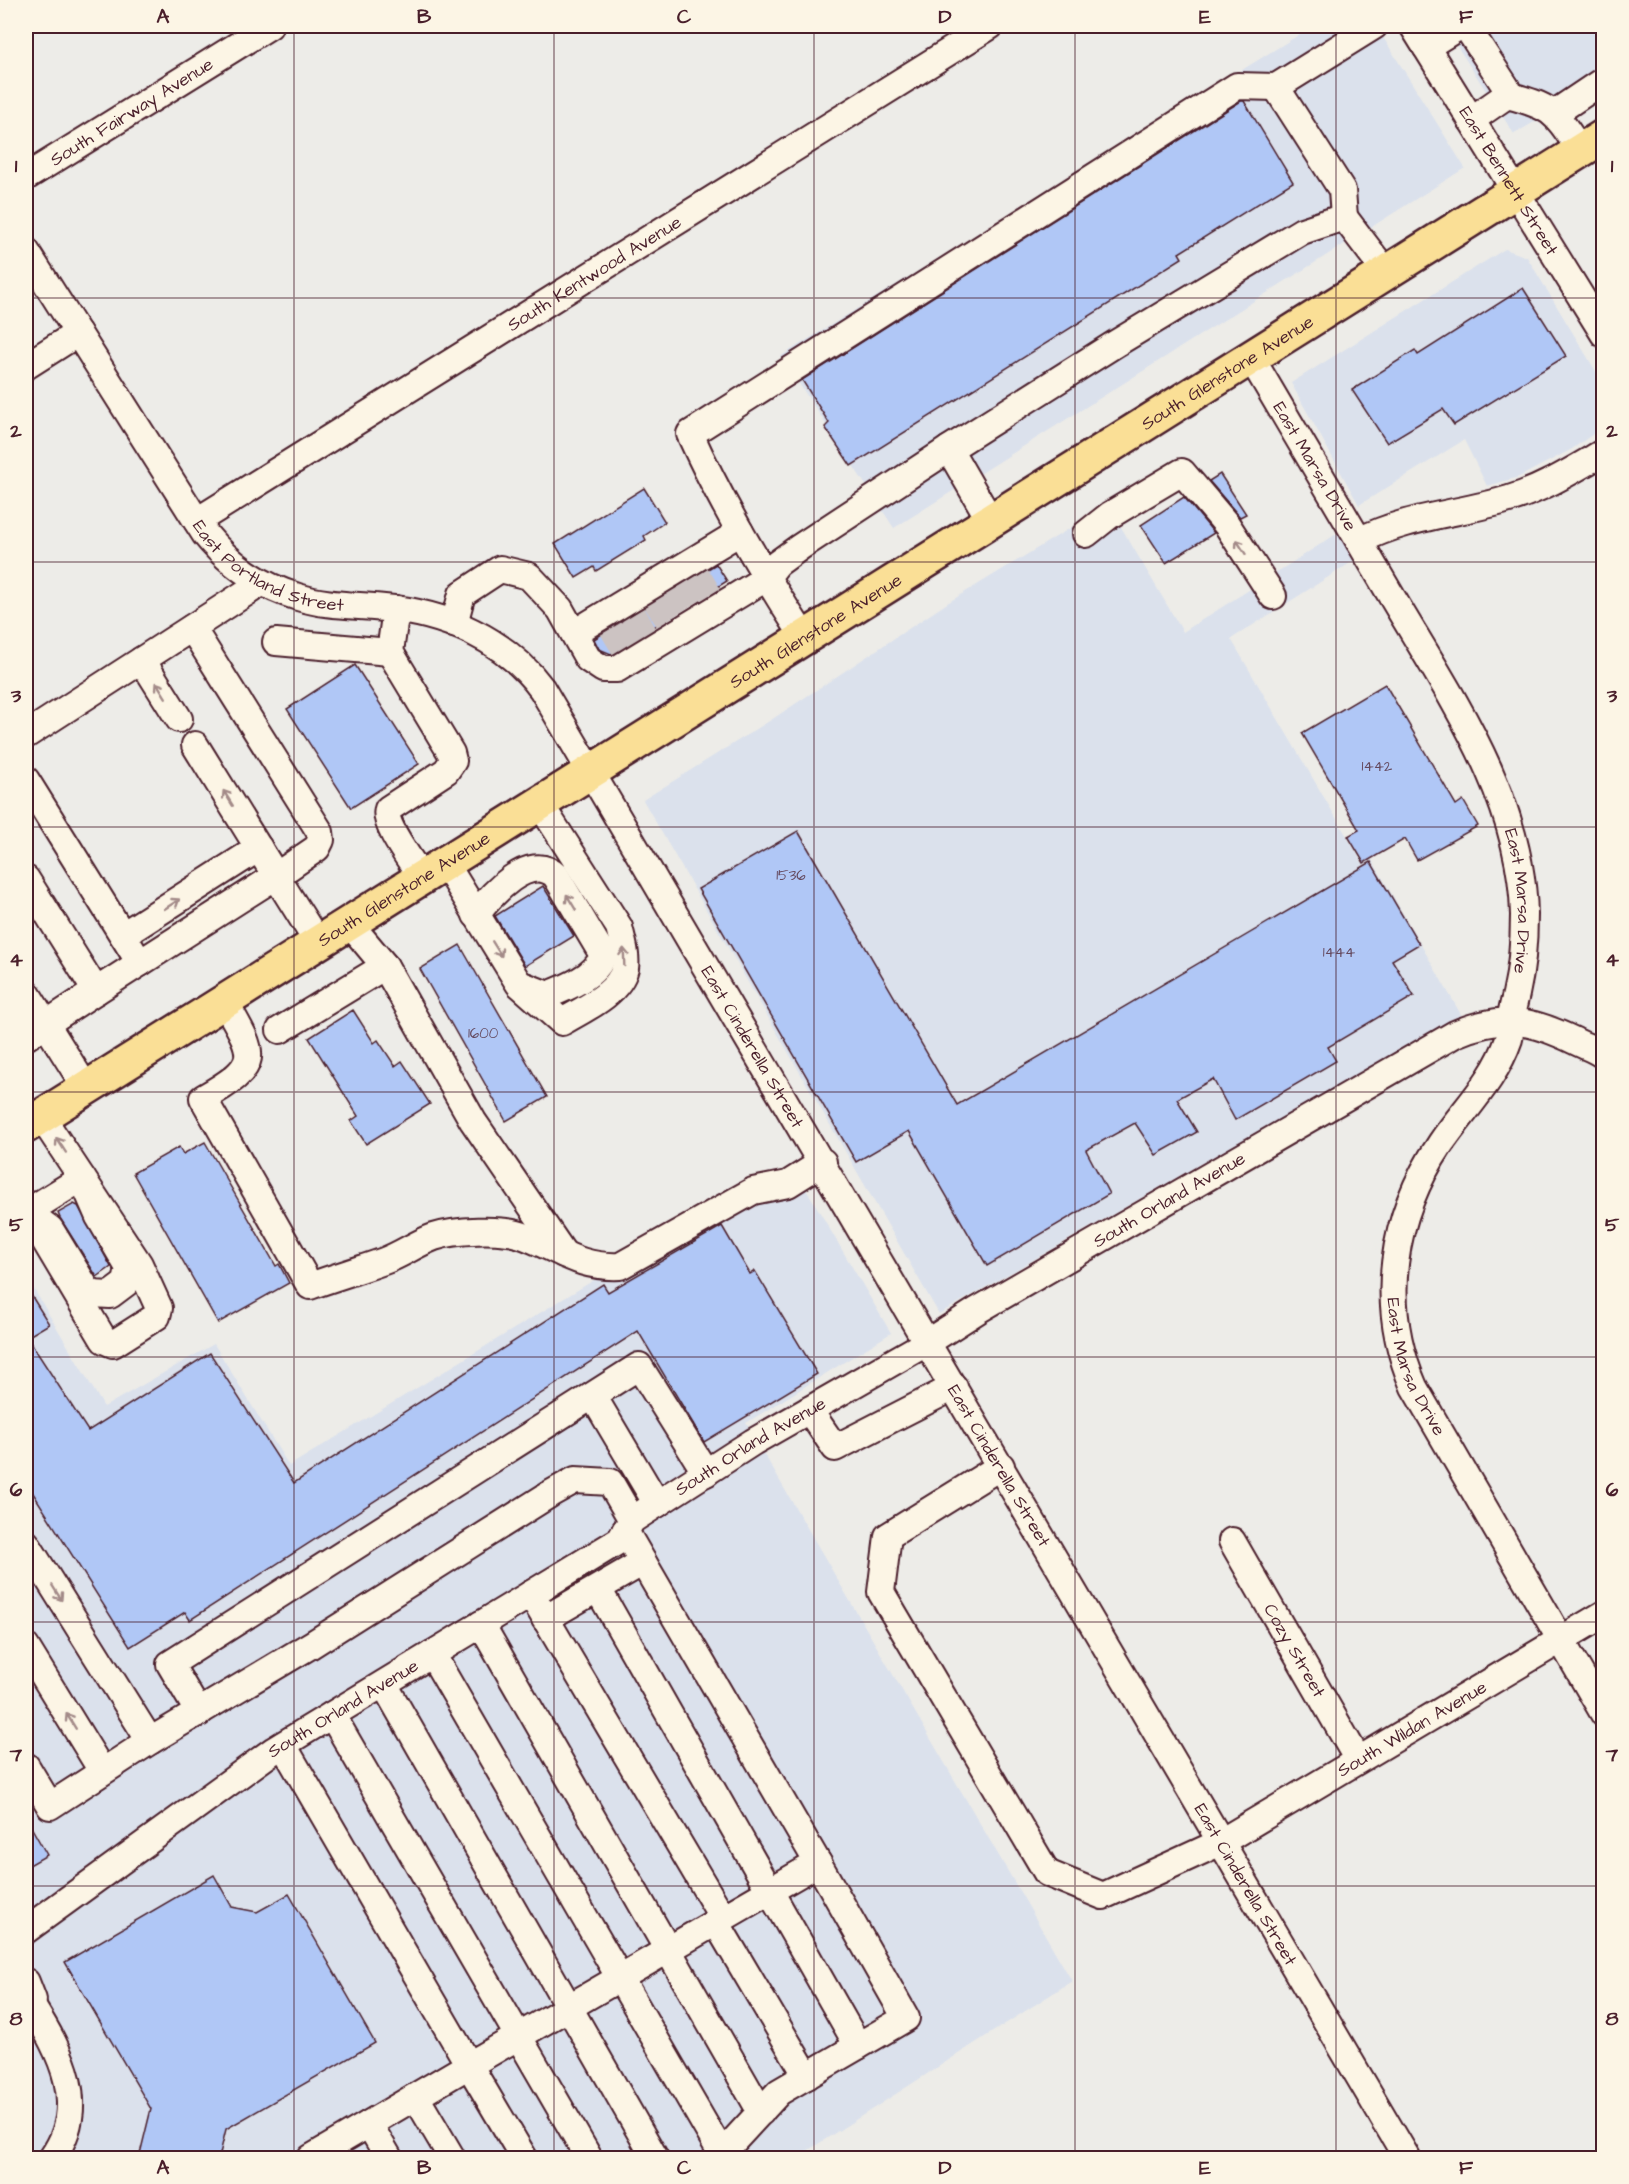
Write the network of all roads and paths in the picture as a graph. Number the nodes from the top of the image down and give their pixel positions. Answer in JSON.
{"nodes":[{"id":1,"x":269,"y":26,"type":"edge"},
{"id":2,"x":990,"y":26,"type":"edge"},
{"id":3,"x":1374,"y":26,"type":"edge"},
{"id":4,"x":1413,"y":26,"type":"edge"},
{"id":5,"x":1461,"y":26,"type":"edge"},
{"id":6,"x":1466,"y":26,"type":"edge"},
{"id":7,"x":1426,"y":47,"type":"junction"},
{"id":8,"x":1604,"y":80,"type":"edge"},
{"id":9,"x":1276,"y":87,"type":"junction"},
{"id":10,"x":1507,"y":95,"type":"junction"},
{"id":11,"x":1555,"y":113,"type":"junction"},
{"id":12,"x":1471,"y":120,"type":"junction"},
{"id":13,"x":1592,"y":143,"type":"edge"},
{"id":14,"x":26,"y":177,"type":"edge"},
{"id":15,"x":1515,"y":191,"type":"junction"},
{"id":16,"x":1344,"y":217,"type":"junction"},
{"id":17,"x":26,"y":251,"type":"edge"},
{"id":18,"x":1385,"y":271,"type":"junction"},
{"id":19,"x":78,"y":333,"type":"junction"},
{"id":20,"x":1604,"y":334,"type":"edge"},
{"id":21,"x":1250,"y":356,"type":"junction"},
{"id":22,"x":26,"y":366,"type":"edge"},
{"id":23,"x":949,"y":449,"type":"junction"},
{"id":24,"x":1604,"y":452,"type":"edge"},
{"id":25,"x":990,"y":520,"type":"junction"},
{"id":26,"x":197,"y":521,"type":"junction"},
{"id":27,"x":740,"y":532,"type":"junction"},
{"id":28,"x":1086,"y":534,"type":"dead end"},
{"id":29,"x":1359,"y":541,"type":"junction"},
{"id":30,"x":766,"y":578,"type":"junction"},
{"id":31,"x":261,"y":583,"type":"junction"},
{"id":32,"x":1273,"y":596,"type":"dead end"},
{"id":33,"x":683,"y":598,"type":"junction"},
{"id":34,"x":396,"y":609,"type":"junction"},
{"id":35,"x":454,"y":624,"type":"junction"},
{"id":36,"x":192,"y":628,"type":"junction"},
{"id":37,"x":628,"y":631,"type":"junction"},
{"id":38,"x":574,"y":633,"type":"junction"},
{"id":39,"x":804,"y":637,"type":"junction"},
{"id":40,"x":276,"y":642,"type":"dead end"},
{"id":41,"x":390,"y":652,"type":"junction"},
{"id":42,"x":142,"y":660,"type":"junction"},
{"id":43,"x":179,"y":719,"type":"dead end"},
{"id":44,"x":26,"y":735,"type":"edge"},
{"id":45,"x":195,"y":745,"type":"dead end"},
{"id":46,"x":592,"y":771,"type":"junction"},
{"id":47,"x":26,"y":780,"type":"edge"},
{"id":48,"x":540,"y":804,"type":"junction"},
{"id":49,"x":259,"y":848,"type":"junction"},
{"id":50,"x":433,"y":870,"type":"junction"},
{"id":51,"x":551,"y":871,"type":"junction"},
{"id":52,"x":585,"y":872,"type":"junction"},
{"id":53,"x":276,"y":876,"type":"junction"},
{"id":54,"x":26,"y":879,"type":"edge"},
{"id":55,"x":476,"y":915,"type":"junction"},
{"id":56,"x":349,"y":923,"type":"junction"},
{"id":57,"x":123,"y":935,"type":"junction"},
{"id":58,"x":318,"y":943,"type":"junction"},
{"id":59,"x":140,"y":963,"type":"junction"},
{"id":60,"x":385,"y":966,"type":"junction"},
{"id":61,"x":519,"y":984,"type":"junction"},
{"id":62,"x":96,"y":991,"type":"junction"},
{"id":63,"x":26,"y":992,"type":"edge"},
{"id":64,"x":224,"y":1001,"type":"junction"},
{"id":65,"x":1510,"y":1021,"type":"junction"},
{"id":66,"x":280,"y":1030,"type":"dead end"},
{"id":67,"x":36,"y":1031,"type":"edge"},
{"id":68,"x":1604,"y":1056,"type":"edge"},
{"id":69,"x":86,"y":1088,"type":"junction"},
{"id":70,"x":33,"y":1121,"type":"edge"},
{"id":71,"x":823,"y":1162,"type":"junction"},
{"id":72,"x":82,"y":1178,"type":"junction"},
{"id":73,"x":26,"y":1210,"type":"edge"},
{"id":74,"x":567,"y":1258,"type":"junction"},
{"id":75,"x":928,"y":1342,"type":"junction"},
{"id":76,"x":954,"y":1387,"type":"junction"},
{"id":77,"x":593,"y":1396,"type":"junction"},
{"id":78,"x":809,"y":1410,"type":"junction"},
{"id":79,"x":1001,"y":1466,"type":"junction"},
{"id":80,"x":635,"y":1467,"type":"junction"},
{"id":81,"x":706,"y":1473,"type":"junction"},
{"id":82,"x":610,"y":1482,"type":"junction"},
{"id":83,"x":657,"y":1504,"type":"junction"},
{"id":84,"x":629,"y":1526,"type":"junction"},
{"id":85,"x":1232,"y":1540,"type":"dead end"},
{"id":86,"x":26,"y":1543,"type":"edge"},
{"id":87,"x":643,"y":1562,"type":"junction"},
{"id":88,"x":598,"y":1589,"type":"junction"},
{"id":89,"x":531,"y":1594,"type":"junction"},
{"id":90,"x":1604,"y":1614,"type":"edge"},
{"id":91,"x":545,"y":1619,"type":"junction"},
{"id":92,"x":481,"y":1624,"type":"junction"},
{"id":93,"x":1560,"y":1640,"type":"junction"},
{"id":94,"x":26,"y":1647,"type":"edge"},
{"id":95,"x":432,"y":1654,"type":"junction"},
{"id":96,"x":384,"y":1684,"type":"junction"},
{"id":97,"x":199,"y":1713,"type":"junction"},
{"id":98,"x":1604,"y":1714,"type":"edge"},
{"id":99,"x":332,"y":1715,"type":"junction"},
{"id":100,"x":150,"y":1741,"type":"junction"},
{"id":101,"x":283,"y":1745,"type":"junction"},
{"id":102,"x":1358,"y":1760,"type":"junction"},
{"id":103,"x":26,"y":1766,"type":"edge"},
{"id":104,"x":102,"y":1771,"type":"junction"},
{"id":105,"x":1221,"y":1842,"type":"junction"},
{"id":106,"x":818,"y":1863,"type":"junction"},
{"id":107,"x":770,"y":1891,"type":"junction"},
{"id":108,"x":720,"y":1920,"type":"junction"},
{"id":109,"x":26,"y":1930,"type":"edge"},
{"id":110,"x":668,"y":1950,"type":"junction"},
{"id":111,"x":618,"y":1979,"type":"junction"},
{"id":112,"x":28,"y":1998,"type":"edge"},
{"id":113,"x":570,"y":2007,"type":"junction"},
{"id":114,"x":519,"y":2036,"type":"junction"},
{"id":115,"x":858,"y":2046,"type":"junction"},
{"id":116,"x":469,"y":2065,"type":"junction"},
{"id":117,"x":807,"y":2076,"type":"junction"},
{"id":118,"x":416,"y":2097,"type":"junction"},
{"id":119,"x":761,"y":2112,"type":"junction"},
{"id":120,"x":369,"y":2124,"type":"junction"},
{"id":121,"x":720,"y":2156,"type":"edge"},
{"id":122,"x":52,"y":2158,"type":"edge"},
{"id":123,"x":315,"y":2158,"type":"edge"},
{"id":124,"x":389,"y":2158,"type":"edge"},
{"id":125,"x":452,"y":2158,"type":"edge"},
{"id":126,"x":524,"y":2158,"type":"edge"},
{"id":127,"x":589,"y":2158,"type":"edge"},
{"id":128,"x":655,"y":2158,"type":"edge"},
{"id":129,"x":1407,"y":2158,"type":"edge"}],
"edges":[{"from":1,"to":14,"type":"street","name":"South Fairway Avenue"},
{"from":2,"to":26,"type":"street","name":"South Kentwood Avenue"},
{"from":3,"to":9,"type":"street"},
{"from":4,"to":7,"type":"street","name":"East Bennett Street"},
{"from":5,"to":7,"type":"street"},
{"from":6,"to":10,"type":"street"},
{"from":7,"to":12,"type":"street","name":"East Bennett Street"},
{"from":8,"to":11,"type":"street"},
{"from":9,"to":16,"type":"street"},
{"from":9,"to":27,"type":"street"},
{"from":10,"to":11,"type":"street"},
{"from":10,"to":12,"type":"street"},
{"from":11,"to":13,"type":"street"},
{"from":12,"to":15,"type":"street","name":"East Bennett Street"},
{"from":13,"to":15,"type":"main road","name":"South Glenstone Avenue"},
{"from":15,"to":18,"type":"main road","name":"South Glenstone Avenue"},
{"from":15,"to":20,"type":"street","name":"East Bennett Street"},
{"from":16,"to":18,"type":"street"},
{"from":16,"to":23,"type":"street"},
{"from":17,"to":19,"type":"street","name":"East Portland Street"},
{"from":18,"to":21,"type":"main road","name":"South Glenstone Avenue"},
{"from":19,"to":22,"type":"street"},
{"from":19,"to":26,"type":"street","name":"East Portland Street"},
{"from":21,"to":25,"type":"main road","name":"South Glenstone Avenue"},
{"from":21,"to":29,"type":"street","name":"East Marsa Drive"},
{"from":23,"to":25,"type":"street"},
{"from":23,"to":30,"type":"street"},
{"from":24,"to":29,"type":"street"},
{"from":25,"to":39,"type":"main road","name":"South Glenstone Avenue"},
{"from":26,"to":31,"type":"street","name":"East Portland Street"},
{"from":27,"to":30,"type":"street"},
{"from":27,"to":33,"type":"street"},
{"from":32,"to":28,"type":"street","one_way":true},
{"from":29,"to":65,"type":"street","name":"East Marsa Drive"},
{"from":30,"to":33,"type":"street"},
{"from":30,"to":39,"type":"street"},
{"from":31,"to":34,"type":"street","name":"East Portland Street"},
{"from":31,"to":36,"type":"street"},
{"from":33,"to":37,"type":"street"},
{"from":33,"to":37,"type":"street"},
{"from":34,"to":35,"type":"street","name":"East Portland Street"},
{"from":34,"to":41,"type":"street"},
{"from":35,"to":38,"type":"street"},
{"from":35,"to":46,"type":"street","name":"East Portland Street"},
{"from":36,"to":42,"type":"street"},
{"from":36,"to":53,"type":"street"},
{"from":37,"to":38,"type":"street"},
{"from":37,"to":38,"type":"street"},
{"from":39,"to":46,"type":"main road","name":"South Glenstone Avenue"},
{"from":40,"to":41,"type":"street"},
{"from":41,"to":50,"type":"street"},
{"from":43,"to":42,"type":"street","one_way":true},
{"from":42,"to":44,"type":"street"},
{"from":49,"to":45,"type":"street","one_way":true},
{"from":46,"to":48,"type":"main road","name":"South Glenstone Avenue"},
{"from":46,"to":71,"type":"street","name":"East Cinderella Street"},
{"from":47,"to":57,"type":"street"},
{"from":48,"to":50,"type":"main road","name":"South Glenstone Avenue"},
{"from":48,"to":52,"type":"street"},
{"from":49,"to":53,"type":"street"},
{"from":57,"to":49,"type":"street","one_way":true},
{"from":50,"to":55,"type":"street"},
{"from":50,"to":56,"type":"main road","name":"South Glenstone Avenue"},
{"from":51,"to":52,"type":"street"},
{"from":51,"to":55,"type":"street"},
{"from":61,"to":51,"type":"street","one_way":true},
{"from":61,"to":52,"type":"street","one_way":true},
{"from":53,"to":58,"type":"street"},
{"from":53,"to":59,"type":"street"},
{"from":54,"to":62,"type":"street"},
{"from":55,"to":61,"type":"street","one_way":true},
{"from":56,"to":58,"type":"main road","name":"South Glenstone Avenue"},
{"from":56,"to":60,"type":"street"},
{"from":57,"to":59,"type":"street"},
{"from":58,"to":64,"type":"main road","name":"South Glenstone Avenue"},
{"from":59,"to":62,"type":"street"},
{"from":60,"to":66,"type":"street"},
{"from":60,"to":74,"type":"street"},
{"from":62,"to":67,"type":"street"},
{"from":63,"to":67,"type":"street"},
{"from":64,"to":69,"type":"main road","name":"South Glenstone Avenue"},
{"from":64,"to":74,"type":"street"},
{"from":65,"to":68,"type":"street","name":"South Orland Avenue"},
{"from":65,"to":75,"type":"street","name":"South Orland Avenue"},
{"from":65,"to":93,"type":"street","name":"East Marsa Drive"},
{"from":67,"to":69,"type":"street"},
{"from":69,"to":70,"type":"main road","name":"South Glenstone Avenue"},
{"from":72,"to":70,"type":"street","one_way":true},
{"from":71,"to":74,"type":"street"},
{"from":71,"to":75,"type":"street","name":"East Cinderella Street"},
{"from":72,"to":73,"type":"street"},
{"from":72,"to":73,"type":"street"},
{"from":72,"to":73,"type":"street"},
{"from":75,"to":76,"type":"street","name":"East Cinderella Street"},
{"from":75,"to":78,"type":"street","name":"South Orland Avenue"},
{"from":76,"to":78,"type":"street"},
{"from":76,"to":79,"type":"street","name":"East Cinderella Street"},
{"from":77,"to":80,"type":"street"},
{"from":77,"to":81,"type":"street"},
{"from":77,"to":97,"type":"street"},
{"from":78,"to":81,"type":"street","name":"South Orland Avenue"},
{"from":79,"to":105,"type":"street","name":"East Cinderella Street"},
{"from":79,"to":105,"type":"street","name":"South Wildan Avenue"},
{"from":80,"to":82,"type":"street"},
{"from":80,"to":83,"type":"street"},
{"from":81,"to":83,"type":"street","name":"South Orland Avenue"},
{"from":82,"to":84,"type":"street"},
{"from":82,"to":97,"type":"street"},
{"from":83,"to":84,"type":"street","name":"South Orland Avenue"},
{"from":84,"to":87,"type":"street"},
{"from":84,"to":89,"type":"street","name":"South Orland Avenue"},
{"from":85,"to":102,"type":"street","name":"Cozy Street"},
{"from":86,"to":100,"type":"street","one_way":true},
{"from":87,"to":88,"type":"street"},
{"from":87,"to":106,"type":"street"},
{"from":88,"to":91,"type":"street"},
{"from":88,"to":107,"type":"street"},
{"from":89,"to":91,"type":"street"},
{"from":89,"to":92,"type":"street","name":"South Orland Avenue"},
{"from":90,"to":93,"type":"street","name":"South Wildan Avenue"},
{"from":91,"to":108,"type":"street"},
{"from":92,"to":95,"type":"street","name":"South Orland Avenue"},
{"from":92,"to":110,"type":"street"},
{"from":93,"to":98,"type":"street","name":"East Marsa Drive"},
{"from":93,"to":102,"type":"street","name":"South Wildan Avenue"},
{"from":104,"to":94,"type":"street","one_way":true},
{"from":95,"to":96,"type":"street","name":"South Orland Avenue"},
{"from":95,"to":111,"type":"street"},
{"from":96,"to":99,"type":"street","name":"South Orland Avenue"},
{"from":96,"to":113,"type":"street"},
{"from":97,"to":100,"type":"street"},
{"from":99,"to":101,"type":"street","name":"South Orland Avenue"},
{"from":99,"to":114,"type":"street"},
{"from":100,"to":104,"type":"street"},
{"from":101,"to":109,"type":"street","name":"South Orland Avenue"},
{"from":101,"to":116,"type":"street"},
{"from":102,"to":105,"type":"street","name":"South Wildan Avenue"},
{"from":103,"to":104,"type":"street"},
{"from":105,"to":129,"type":"street","name":"East Cinderella Street"},
{"from":106,"to":107,"type":"street"},
{"from":106,"to":115,"type":"street"},
{"from":107,"to":108,"type":"street"},
{"from":107,"to":115,"type":"street"},
{"from":108,"to":110,"type":"street"},
{"from":108,"to":117,"type":"street"},
{"from":110,"to":111,"type":"street"},
{"from":110,"to":119,"type":"street"},
{"from":111,"to":113,"type":"street"},
{"from":111,"to":121,"type":"street"},
{"from":112,"to":122,"type":"street"},
{"from":113,"to":114,"type":"street"},
{"from":113,"to":128,"type":"street"},
{"from":114,"to":116,"type":"street"},
{"from":114,"to":127,"type":"street"},
{"from":115,"to":117,"type":"street"},
{"from":116,"to":118,"type":"street"},
{"from":116,"to":126,"type":"street"},
{"from":117,"to":119,"type":"street"},
{"from":118,"to":120,"type":"street"},
{"from":118,"to":125,"type":"street"},
{"from":119,"to":121,"type":"street"},
{"from":120,"to":123,"type":"street"},
{"from":120,"to":124,"type":"street"}]}
